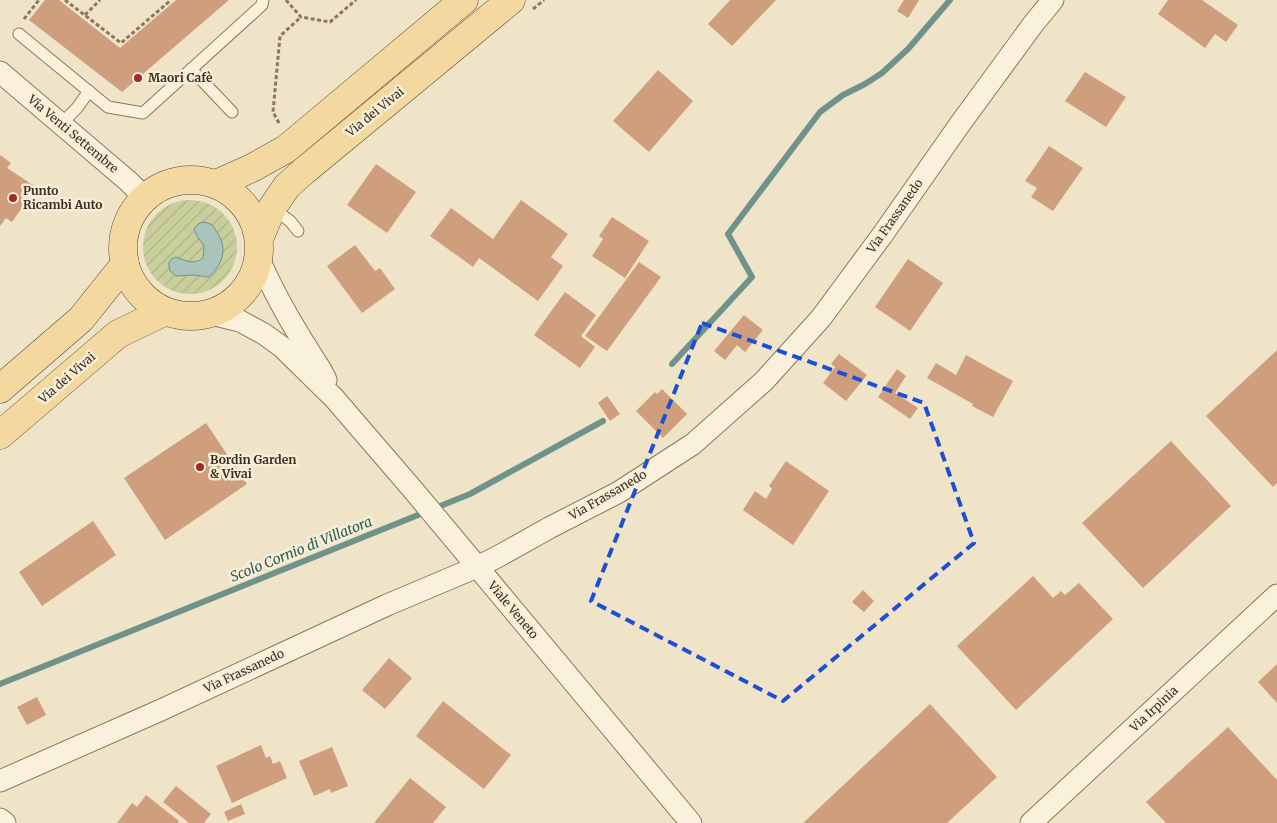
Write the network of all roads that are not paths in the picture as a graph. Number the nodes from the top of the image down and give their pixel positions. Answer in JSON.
{"nodes":[{"id":1,"x":263,"y":0,"type":"edge"},
{"id":2,"x":464,"y":0,"type":"edge"},
{"id":3,"x":511,"y":0,"type":"edge"},
{"id":4,"x":1053,"y":0,"type":"edge"},
{"id":5,"x":19,"y":34,"type":"dead end"},
{"id":6,"x":191,"y":69,"type":"junction"},
{"id":7,"x":0,"y":72,"type":"edge"},
{"id":8,"x":89,"y":91,"type":"junction"},
{"id":9,"x":232,"y":112,"type":"dead end"},
{"id":10,"x":61,"y":124,"type":"junction"},
{"id":11,"x":216,"y":184,"type":"junction"},
{"id":12,"x":145,"y":198,"type":"junction"},
{"id":13,"x":272,"y":208,"type":"junction"},
{"id":14,"x":298,"y":231,"type":"dead end"},
{"id":15,"x":259,"y":249,"type":"junction"},
{"id":16,"x":125,"y":264,"type":"junction"},
{"id":17,"x":164,"y":312,"type":"junction"},
{"id":18,"x":210,"y":314,"type":"junction"},
{"id":19,"x":0,"y":389,"type":"edge"},
{"id":20,"x":334,"y":398,"type":"junction"},
{"id":21,"x":0,"y":435,"type":"edge"},
{"id":22,"x":477,"y":567,"type":"junction"},
{"id":23,"x":1277,"y":595,"type":"edge"},
{"id":24,"x":0,"y":781,"type":"edge"},
{"id":25,"x":0,"y":819,"type":"edge"},
{"id":26,"x":5,"y":823,"type":"edge"},
{"id":27,"x":691,"y":823,"type":"edge"},
{"id":28,"x":1031,"y":823,"type":"edge"}],
"edges":[{"from":1,"to":6,"type":"lane"},
{"from":2,"to":11,"type":"main road"},
{"from":3,"to":13,"type":"main road","name":"Via dei Vivai"},
{"from":4,"to":22,"type":"street","name":"Via Frassanedo"},
{"from":5,"to":8,"type":"lane"},
{"from":6,"to":8,"type":"lane"},
{"from":6,"to":9,"type":"lane"},
{"from":7,"to":10,"type":"street","name":"Via Venti Settembre"},
{"from":8,"to":10,"type":"lane"},
{"from":10,"to":12,"type":"street","name":"Via Venti Settembre"},
{"from":11,"to":12,"type":"main road"},
{"from":11,"to":15,"type":"main road"},
{"from":12,"to":16,"type":"main road"},
{"from":13,"to":14,"type":"lane"},
{"from":13,"to":15,"type":"main road","name":"Via dei Vivai"},
{"from":15,"to":18,"type":"main road"},
{"from":15,"to":20,"type":"street","name":"Viale Veneto"},
{"from":16,"to":17,"type":"main road"},
{"from":16,"to":19,"type":"main road"},
{"from":17,"to":18,"type":"main road"},
{"from":17,"to":21,"type":"main road","name":"Via dei Vivai"},
{"from":18,"to":20,"type":"street","name":"Viale Veneto"},
{"from":20,"to":22,"type":"street","name":"Viale Veneto"},
{"from":22,"to":24,"type":"street","name":"Via Frassanedo"},
{"from":22,"to":27,"type":"street","name":"Viale Veneto"},
{"from":23,"to":28,"type":"street","name":"Via Irpinia"},
{"from":25,"to":26,"type":"street"}]}
